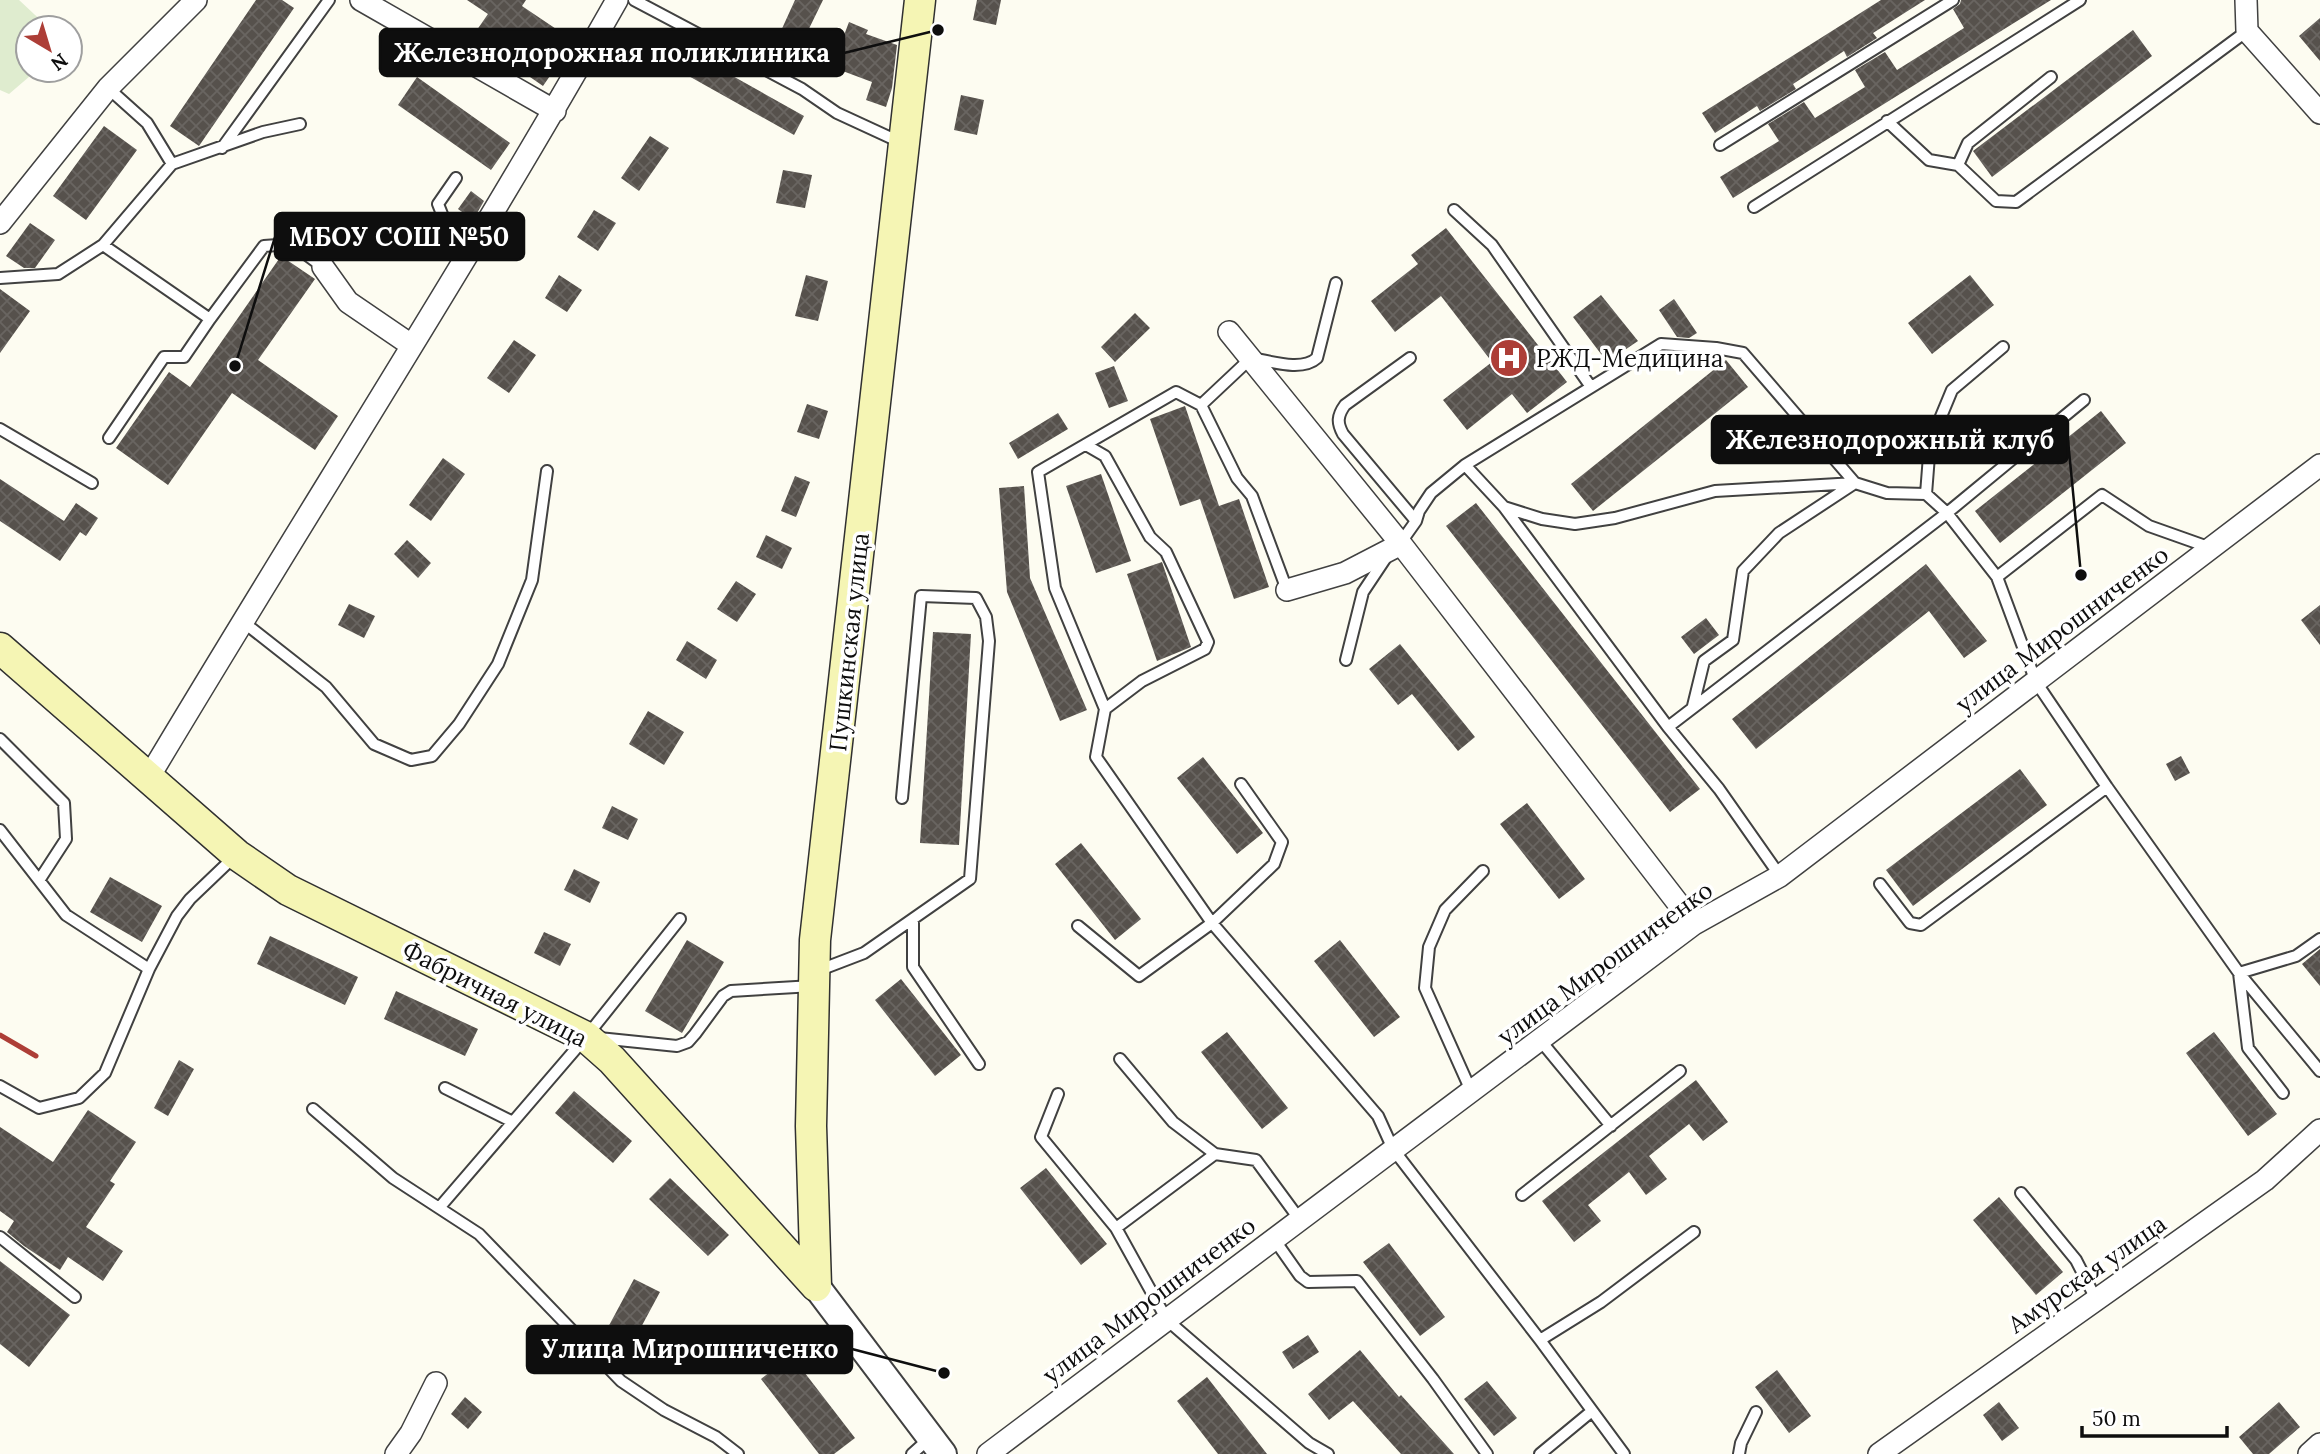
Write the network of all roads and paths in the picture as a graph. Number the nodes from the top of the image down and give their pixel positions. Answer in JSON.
{"nodes":[{"id":1,"x":196,"y":0,"type":"edge"},
{"id":2,"x":329,"y":0,"type":"edge"},
{"id":3,"x":361,"y":0,"type":"edge"},
{"id":4,"x":617,"y":0,"type":"edge"},
{"id":5,"x":634,"y":0,"type":"edge"},
{"id":6,"x":920,"y":0,"type":"edge"},
{"id":7,"x":1953,"y":0,"type":"edge"},
{"id":8,"x":2080,"y":0,"type":"edge"},
{"id":9,"x":2246,"y":0,"type":"edge"},
{"id":10,"x":2247,"y":31,"type":"junction"},
{"id":11,"x":2052,"y":78,"type":"dead end"},
{"id":12,"x":108,"y":88,"type":"junction"},
{"id":13,"x":555,"y":111,"type":"junction"},
{"id":14,"x":2320,"y":113,"type":"edge"},
{"id":15,"x":1887,"y":121,"type":"junction"},
{"id":16,"x":300,"y":124,"type":"dead end"},
{"id":17,"x":904,"y":144,"type":"junction"},
{"id":18,"x":1720,"y":145,"type":"dead end"},
{"id":19,"x":222,"y":148,"type":"junction"},
{"id":20,"x":172,"y":164,"type":"junction"},
{"id":21,"x":1958,"y":165,"type":"junction"},
{"id":22,"x":456,"y":178,"type":"dead end"},
{"id":23,"x":1754,"y":207,"type":"dead end"},
{"id":24,"x":1454,"y":210,"type":"dead end"},
{"id":25,"x":0,"y":223,"type":"edge"},
{"id":26,"x":103,"y":246,"type":"junction"},
{"id":27,"x":462,"y":264,"type":"junction"},
{"id":28,"x":323,"y":267,"type":"joint"},
{"id":29,"x":0,"y":278,"type":"edge"},
{"id":30,"x":1336,"y":283,"type":"dead end"},
{"id":31,"x":210,"y":319,"type":"junction"},
{"id":32,"x":1229,"y":332,"type":"dead end"},
{"id":33,"x":411,"y":345,"type":"junction"},
{"id":34,"x":2003,"y":347,"type":"dead end"},
{"id":35,"x":1410,"y":358,"type":"dead end"},
{"id":36,"x":1251,"y":359,"type":"junction"},
{"id":37,"x":1591,"y":387,"type":"junction"},
{"id":38,"x":2084,"y":400,"type":"dead end"},
{"id":39,"x":1202,"y":405,"type":"junction"},
{"id":40,"x":0,"y":429,"type":"edge"},
{"id":41,"x":109,"y":438,"type":"dead end"},
{"id":42,"x":1086,"y":445,"type":"junction"},
{"id":43,"x":2320,"y":465,"type":"edge"},
{"id":44,"x":1465,"y":466,"type":"junction"},
{"id":45,"x":547,"y":471,"type":"dead end"},
{"id":46,"x":92,"y":482,"type":"dead end"},
{"id":47,"x":1854,"y":483,"type":"junction"},
{"id":48,"x":1926,"y":494,"type":"junction"},
{"id":49,"x":1504,"y":507,"type":"junction"},
{"id":50,"x":1948,"y":513,"type":"junction"},
{"id":51,"x":1416,"y":521,"type":"junction"},
{"id":52,"x":1401,"y":544,"type":"junction"},
{"id":53,"x":2211,"y":548,"type":"junction"},
{"id":54,"x":1997,"y":577,"type":"junction"},
{"id":55,"x":1287,"y":590,"type":"joint"},
{"id":56,"x":242,"y":621,"type":"junction"},
{"id":57,"x":0,"y":648,"type":"edge"},
{"id":58,"x":1346,"y":660,"type":"dead end"},
{"id":59,"x":2036,"y":682,"type":"junction"},
{"id":60,"x":1693,"y":706,"type":"junction"},
{"id":61,"x":1105,"y":709,"type":"junction"},
{"id":62,"x":1668,"y":727,"type":"junction"},
{"id":63,"x":0,"y":739,"type":"edge"},
{"id":64,"x":149,"y":777,"type":"junction"},
{"id":65,"x":1241,"y":784,"type":"dead end"},
{"id":66,"x":2107,"y":787,"type":"junction"},
{"id":67,"x":902,"y":798,"type":"dead end"},
{"id":68,"x":0,"y":830,"type":"edge"},
{"id":69,"x":237,"y":855,"type":"junction"},
{"id":70,"x":1483,"y":872,"type":"dead end"},
{"id":71,"x":1780,"y":876,"type":"junction"},
{"id":72,"x":40,"y":879,"type":"junction"},
{"id":73,"x":1880,"y":884,"type":"dead end"},
{"id":74,"x":680,"y":919,"type":"dead end"},
{"id":75,"x":913,"y":919,"type":"junction"},
{"id":76,"x":1212,"y":923,"type":"junction"},
{"id":77,"x":1694,"y":924,"type":"junction"},
{"id":78,"x":1078,"y":926,"type":"dead end"},
{"id":79,"x":2320,"y":939,"type":"edge"},
{"id":80,"x":149,"y":969,"type":"junction"},
{"id":81,"x":2239,"y":974,"type":"junction"},
{"id":82,"x":815,"y":979,"type":"junction"},
{"id":83,"x":586,"y":1037,"type":"junction"},
{"id":84,"x":1540,"y":1040,"type":"junction"},
{"id":85,"x":1120,"y":1059,"type":"dead end"},
{"id":86,"x":979,"y":1064,"type":"dead end"},
{"id":87,"x":1681,"y":1070,"type":"dead end"},
{"id":88,"x":2320,"y":1071,"type":"edge"},
{"id":89,"x":0,"y":1086,"type":"edge"},
{"id":90,"x":446,"y":1088,"type":"dead end"},
{"id":91,"x":1472,"y":1093,"type":"junction"},
{"id":92,"x":2283,"y":1093,"type":"dead end"},
{"id":93,"x":1058,"y":1094,"type":"dead end"},
{"id":94,"x":313,"y":1109,"type":"dead end"},
{"id":95,"x":511,"y":1121,"type":"junction"},
{"id":96,"x":1611,"y":1126,"type":"junction"},
{"id":97,"x":2320,"y":1130,"type":"edge"},
{"id":98,"x":1393,"y":1149,"type":"junction"},
{"id":99,"x":1215,"y":1154,"type":"junction"},
{"id":100,"x":2021,"y":1193,"type":"dead end"},
{"id":101,"x":1522,"y":1195,"type":"dead end"},
{"id":102,"x":439,"y":1208,"type":"junction"},
{"id":103,"x":1300,"y":1220,"type":"junction"},
{"id":104,"x":1116,"y":1228,"type":"junction"},
{"id":105,"x":1695,"y":1232,"type":"dead end"},
{"id":106,"x":0,"y":1237,"type":"edge"},
{"id":107,"x":1274,"y":1240,"type":"junction"},
{"id":108,"x":816,"y":1286,"type":"junction"},
{"id":109,"x":75,"y":1297,"type":"dead end"},
{"id":110,"x":2097,"y":1301,"type":"junction"},
{"id":111,"x":1167,"y":1320,"type":"junction"},
{"id":112,"x":1541,"y":1340,"type":"junction"},
{"id":113,"x":436,"y":1383,"type":"dead end"},
{"id":114,"x":1592,"y":1411,"type":"junction"},
{"id":115,"x":1756,"y":1412,"type":"dead end"},
{"id":116,"x":2320,"y":1444,"type":"edge"},
{"id":117,"x":929,"y":1448,"type":"edge"},
{"id":118,"x":396,"y":1454,"type":"edge"},
{"id":119,"x":738,"y":1454,"type":"edge"},
{"id":120,"x":988,"y":1454,"type":"edge"},
{"id":121,"x":1328,"y":1454,"type":"edge"},
{"id":122,"x":1487,"y":1454,"type":"edge"},
{"id":123,"x":1540,"y":1454,"type":"edge"},
{"id":124,"x":1624,"y":1454,"type":"edge"},
{"id":125,"x":1739,"y":1454,"type":"edge"},
{"id":126,"x":1879,"y":1454,"type":"edge"},
{"id":127,"x":2309,"y":1454,"type":"edge"}],
"edges":[{"from":1,"to":12,"type":"street"},
{"from":2,"to":19,"type":"lane"},
{"from":3,"to":13,"type":"street"},
{"from":4,"to":13,"type":"street"},
{"from":5,"to":17,"type":"lane"},
{"from":6,"to":17,"type":"main road","name":"Пушкинская улица"},
{"from":7,"to":18,"type":"lane"},
{"from":8,"to":15,"type":"lane"},
{"from":9,"to":10,"type":"street"},
{"from":10,"to":14,"type":"street"},
{"from":10,"to":21,"type":"lane"},
{"from":11,"to":21,"type":"lane"},
{"from":12,"to":20,"type":"lane"},
{"from":12,"to":25,"type":"street"},
{"from":13,"to":27,"type":"street"},
{"from":15,"to":21,"type":"lane"},
{"from":15,"to":23,"type":"lane"},
{"from":16,"to":19,"type":"lane"},
{"from":17,"to":82,"type":"main road","name":"Пушкинская улица"},
{"from":19,"to":20,"type":"lane"},
{"from":20,"to":26,"type":"lane"},
{"from":22,"to":27,"type":"lane"},
{"from":24,"to":37,"type":"lane"},
{"from":26,"to":29,"type":"lane"},
{"from":26,"to":31,"type":"lane"},
{"from":27,"to":33,"type":"street"},
{"from":28,"to":31,"type":"lane"},
{"from":28,"to":33,"type":"street"},
{"from":30,"to":36,"type":"lane"},
{"from":31,"to":41,"type":"lane"},
{"from":32,"to":36,"type":"street"},
{"from":33,"to":56,"type":"street"},
{"from":34,"to":48,"type":"lane"},
{"from":35,"to":51,"type":"lane"},
{"from":36,"to":39,"type":"lane"},
{"from":36,"to":52,"type":"street"},
{"from":37,"to":44,"type":"lane"},
{"from":37,"to":47,"type":"lane"},
{"from":38,"to":50,"type":"lane"},
{"from":39,"to":42,"type":"lane"},
{"from":39,"to":55,"type":"lane"},
{"from":40,"to":46,"type":"lane"},
{"from":42,"to":61,"type":"lane"},
{"from":42,"to":61,"type":"lane"},
{"from":43,"to":53,"type":"street","name":"улица Мирошниченко"},
{"from":44,"to":49,"type":"lane"},
{"from":44,"to":51,"type":"lane"},
{"from":45,"to":56,"type":"lane"},
{"from":47,"to":48,"type":"lane"},
{"from":47,"to":49,"type":"lane"},
{"from":47,"to":60,"type":"lane"},
{"from":48,"to":50,"type":"lane"},
{"from":49,"to":62,"type":"lane"},
{"from":50,"to":54,"type":"lane"},
{"from":50,"to":60,"type":"lane"},
{"from":51,"to":52,"type":"lane"},
{"from":52,"to":55,"type":"street"},
{"from":52,"to":58,"type":"lane"},
{"from":52,"to":77,"type":"street"},
{"from":53,"to":54,"type":"lane"},
{"from":53,"to":59,"type":"street","name":"улица Мирошниченко"},
{"from":54,"to":59,"type":"lane"},
{"from":56,"to":64,"type":"street"},
{"from":57,"to":64,"type":"main road","name":"Фабричная улица"},
{"from":59,"to":66,"type":"lane"},
{"from":59,"to":71,"type":"street","name":"улица Мирошниченко"},
{"from":60,"to":62,"type":"lane"},
{"from":61,"to":76,"type":"lane"},
{"from":62,"to":71,"type":"lane"},
{"from":63,"to":72,"type":"lane"},
{"from":64,"to":69,"type":"main road","name":"Фабричная улица"},
{"from":65,"to":76,"type":"lane"},
{"from":66,"to":73,"type":"lane"},
{"from":66,"to":81,"type":"lane"},
{"from":67,"to":75,"type":"lane"},
{"from":68,"to":72,"type":"lane"},
{"from":69,"to":80,"type":"lane"},
{"from":69,"to":83,"type":"main road","name":"Фабричная улица"},
{"from":70,"to":91,"type":"lane"},
{"from":71,"to":77,"type":"street","name":"улица Мирошниченко"},
{"from":72,"to":80,"type":"lane"},
{"from":74,"to":83,"type":"lane"},
{"from":75,"to":82,"type":"lane"},
{"from":75,"to":86,"type":"lane"},
{"from":76,"to":78,"type":"lane"},
{"from":76,"to":98,"type":"lane"},
{"from":77,"to":84,"type":"street","name":"улица Мирошниченко"},
{"from":79,"to":81,"type":"lane"},
{"from":80,"to":89,"type":"lane"},
{"from":81,"to":88,"type":"lane"},
{"from":81,"to":92,"type":"lane"},
{"from":82,"to":83,"type":"lane"},
{"from":82,"to":108,"type":"main road","name":"Пушкинская улица"},
{"from":83,"to":95,"type":"lane"},
{"from":83,"to":108,"type":"main road","name":"Фабричная улица"},
{"from":84,"to":91,"type":"street","name":"улица Мирошниченко"},
{"from":84,"to":96,"type":"lane"},
{"from":85,"to":99,"type":"lane"},
{"from":87,"to":96,"type":"lane"},
{"from":90,"to":95,"type":"lane"},
{"from":91,"to":98,"type":"street","name":"улица Мирошниченко"},
{"from":93,"to":104,"type":"lane"},
{"from":94,"to":102,"type":"lane"},
{"from":95,"to":102,"type":"lane"},
{"from":96,"to":101,"type":"lane"},
{"from":97,"to":110,"type":"street","name":"Амурская улица"},
{"from":98,"to":103,"type":"street","name":"улица Мирошниченко"},
{"from":98,"to":112,"type":"lane"},
{"from":99,"to":103,"type":"lane"},
{"from":99,"to":104,"type":"lane"},
{"from":100,"to":110,"type":"lane"},
{"from":102,"to":119,"type":"lane"},
{"from":103,"to":107,"type":"street","name":"улица Мирошниченко"},
{"from":104,"to":111,"type":"lane"},
{"from":105,"to":112,"type":"lane"},
{"from":106,"to":109,"type":"lane"},
{"from":107,"to":111,"type":"street","name":"улица Мирошниченко"},
{"from":107,"to":122,"type":"lane"},
{"from":108,"to":117,"type":"street","name":"Фабричная улица"},
{"from":110,"to":126,"type":"street","name":"Амурская улица"},
{"from":111,"to":120,"type":"street","name":"улица Мирошниченко"},
{"from":111,"to":121,"type":"lane"},
{"from":112,"to":114,"type":"lane"},
{"from":113,"to":118,"type":"street"},
{"from":114,"to":123,"type":"lane"},
{"from":114,"to":124,"type":"lane"},
{"from":115,"to":125,"type":"lane"},
{"from":116,"to":127,"type":"street"}]}
